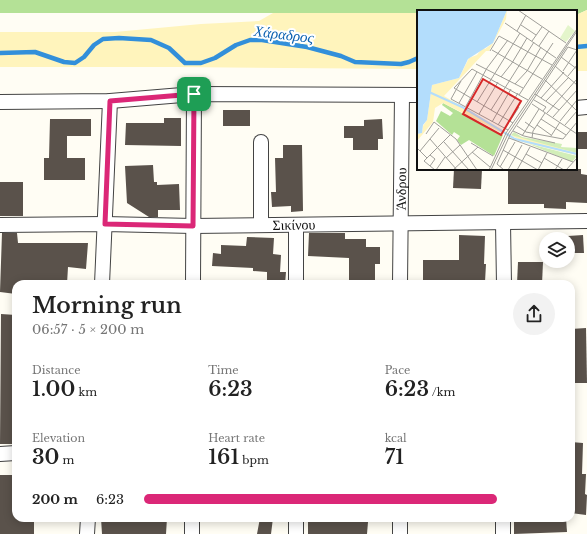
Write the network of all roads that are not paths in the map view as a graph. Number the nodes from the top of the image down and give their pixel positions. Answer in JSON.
{"nodes":[{"id":1,"x":194,"y":94,"type":"junction"},
{"id":2,"x":402,"y":95,"type":"junction"},
{"id":3,"x":417,"y":95,"type":"edge"},
{"id":4,"x":110,"y":101,"type":"junction"},
{"id":5,"x":0,"y":102,"type":"edge"},
{"id":6,"x":587,"y":107,"type":"edge"},
{"id":7,"x":577,"y":108,"type":"edge"},
{"id":8,"x":262,"y":142,"type":"dead end"},
{"id":9,"x":587,"y":221,"type":"edge"},
{"id":10,"x":503,"y":223,"type":"junction"},
{"id":11,"x":105,"y":224,"type":"junction"},
{"id":12,"x":400,"y":224,"type":"junction"},
{"id":13,"x":0,"y":225,"type":"edge"},
{"id":14,"x":261,"y":225,"type":"junction"},
{"id":15,"x":296,"y":225,"type":"junction"},
{"id":16,"x":193,"y":226,"type":"junction"},
{"id":17,"x":102,"y":280,"type":"edge"},
{"id":18,"x":193,"y":280,"type":"edge"},
{"id":19,"x":296,"y":280,"type":"edge"},
{"id":20,"x":400,"y":280,"type":"edge"},
{"id":21,"x":504,"y":280,"type":"edge"},
{"id":22,"x":0,"y":454,"type":"edge"},
{"id":23,"x":12,"y":454,"type":"edge"},
{"id":24,"x":88,"y":522,"type":"edge"},
{"id":25,"x":192,"y":522,"type":"edge"},
{"id":26,"x":296,"y":522,"type":"edge"},
{"id":27,"x":400,"y":522,"type":"edge"},
{"id":28,"x":503,"y":522,"type":"edge"},
{"id":29,"x":88,"y":534,"type":"edge"},
{"id":30,"x":192,"y":534,"type":"edge"},
{"id":31,"x":296,"y":534,"type":"edge"},
{"id":32,"x":400,"y":534,"type":"edge"},
{"id":33,"x":503,"y":534,"type":"edge"}],
"edges":[{"from":1,"to":2,"type":"street"},
{"from":1,"to":4,"type":"street"},
{"from":1,"to":16,"type":"street"},
{"from":2,"to":3,"type":"street"},
{"from":2,"to":12,"type":"street","name":"Άνδρου"},
{"from":4,"to":5,"type":"street"},
{"from":4,"to":11,"type":"street"},
{"from":6,"to":7,"type":"street"},
{"from":8,"to":14,"type":"street"},
{"from":9,"to":10,"type":"street","name":"Σικίνου"},
{"from":10,"to":12,"type":"street","name":"Σικίνου"},
{"from":10,"to":21,"type":"street"},
{"from":11,"to":13,"type":"street","name":"Σικίνου"},
{"from":11,"to":16,"type":"street","name":"Σικίνου"},
{"from":11,"to":17,"type":"street"},
{"from":12,"to":15,"type":"street","name":"Σικίνου"},
{"from":12,"to":20,"type":"street","name":"Άνδρου"},
{"from":14,"to":15,"type":"street","name":"Σικίνου"},
{"from":14,"to":16,"type":"street","name":"Σικίνου"},
{"from":15,"to":19,"type":"street"},
{"from":16,"to":18,"type":"street"},
{"from":22,"to":23,"type":"street"},
{"from":24,"to":29,"type":"street"},
{"from":25,"to":30,"type":"street"},
{"from":26,"to":31,"type":"street"},
{"from":27,"to":32,"type":"street"},
{"from":28,"to":33,"type":"street"}]}
